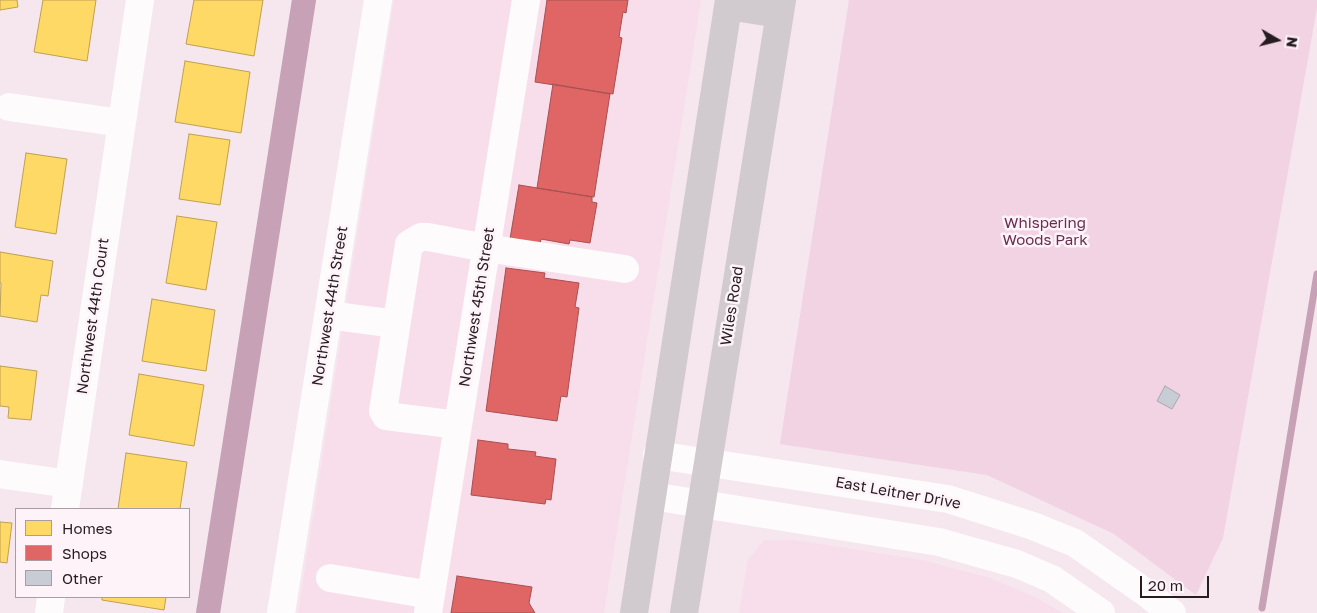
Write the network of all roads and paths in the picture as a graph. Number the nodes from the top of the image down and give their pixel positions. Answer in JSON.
{"nodes":[{"id":1,"x":140,"y":0,"type":"edge"},
{"id":2,"x":378,"y":0,"type":"edge"},
{"id":3,"x":526,"y":0,"type":"edge"},
{"id":4,"x":728,"y":3,"type":"edge"},
{"id":5,"x":781,"y":7,"type":"edge"},
{"id":6,"x":9,"y":107,"type":"dead end"},
{"id":7,"x":122,"y":122,"type":"junction"},
{"id":8,"x":486,"y":248,"type":"junction"},
{"id":9,"x":625,"y":269,"type":"dead end"},
{"id":10,"x":328,"y":315,"type":"junction"},
{"id":11,"x":396,"y":324,"type":"junction"},
{"id":12,"x":458,"y":425,"type":"junction"},
{"id":13,"x":657,"y":455,"type":"junction"},
{"id":14,"x":708,"y":462,"type":"junction"},
{"id":15,"x":0,"y":474,"type":"edge"},
{"id":16,"x":851,"y":484,"type":"junction"},
{"id":17,"x":652,"y":496,"type":"junction"},
{"id":18,"x":67,"y":497,"type":"edge"},
{"id":19,"x":701,"y":503,"type":"junction"},
{"id":20,"x":845,"y":526,"type":"junction"},
{"id":21,"x":1033,"y":526,"type":"junction"},
{"id":22,"x":1017,"y":564,"type":"junction"},
{"id":23,"x":330,"y":578,"type":"dead end"},
{"id":24,"x":51,"y":598,"type":"edge"},
{"id":25,"x":429,"y":604,"type":"edge"},
{"id":26,"x":48,"y":613,"type":"edge"},
{"id":27,"x":282,"y":613,"type":"edge"},
{"id":28,"x":634,"y":613,"type":"edge"},
{"id":29,"x":684,"y":613,"type":"edge"},
{"id":30,"x":1102,"y":613,"type":"edge"},
{"id":31,"x":1172,"y":613,"type":"edge"}],
"edges":[{"from":1,"to":7,"type":"street","name":"Northwest 44th Court"},
{"from":2,"to":10,"type":"street","name":"Northwest 44th Street"},
{"from":3,"to":8,"type":"street","name":"Northwest 45th Street"},
{"from":4,"to":5,"type":"main road"},
{"from":4,"to":13,"type":"main road"},
{"from":5,"to":14,"type":"main road","name":"Wiles Road"},
{"from":6,"to":7,"type":"street"},
{"from":7,"to":18,"type":"street","name":"Northwest 44th Court"},
{"from":8,"to":9,"type":"street"},
{"from":8,"to":11,"type":"street"},
{"from":8,"to":12,"type":"street","name":"Northwest 45th Street"},
{"from":10,"to":11,"type":"street"},
{"from":10,"to":27,"type":"street","name":"Northwest 44th Street"},
{"from":11,"to":12,"type":"street"},
{"from":12,"to":25,"type":"street","name":"Northwest 45th Street"},
{"from":13,"to":14,"type":"street","name":"East Leitner Drive"},
{"from":13,"to":17,"type":"main road"},
{"from":14,"to":16,"type":"street","name":"East Leitner Drive"},
{"from":14,"to":19,"type":"main road","name":"Wiles Road"},
{"from":15,"to":18,"type":"street"},
{"from":16,"to":20,"type":"street"},
{"from":16,"to":21,"type":"street","name":"East Leitner Drive"},
{"from":17,"to":19,"type":"street"},
{"from":17,"to":28,"type":"main road"},
{"from":19,"to":20,"type":"street"},
{"from":19,"to":29,"type":"main road","name":"Wiles Road"},
{"from":20,"to":22,"type":"street"},
{"from":21,"to":22,"type":"street"},
{"from":21,"to":31,"type":"street","name":"East Leitner Drive"},
{"from":22,"to":30,"type":"street"},
{"from":23,"to":25,"type":"street"},
{"from":24,"to":26,"type":"street"}]}
